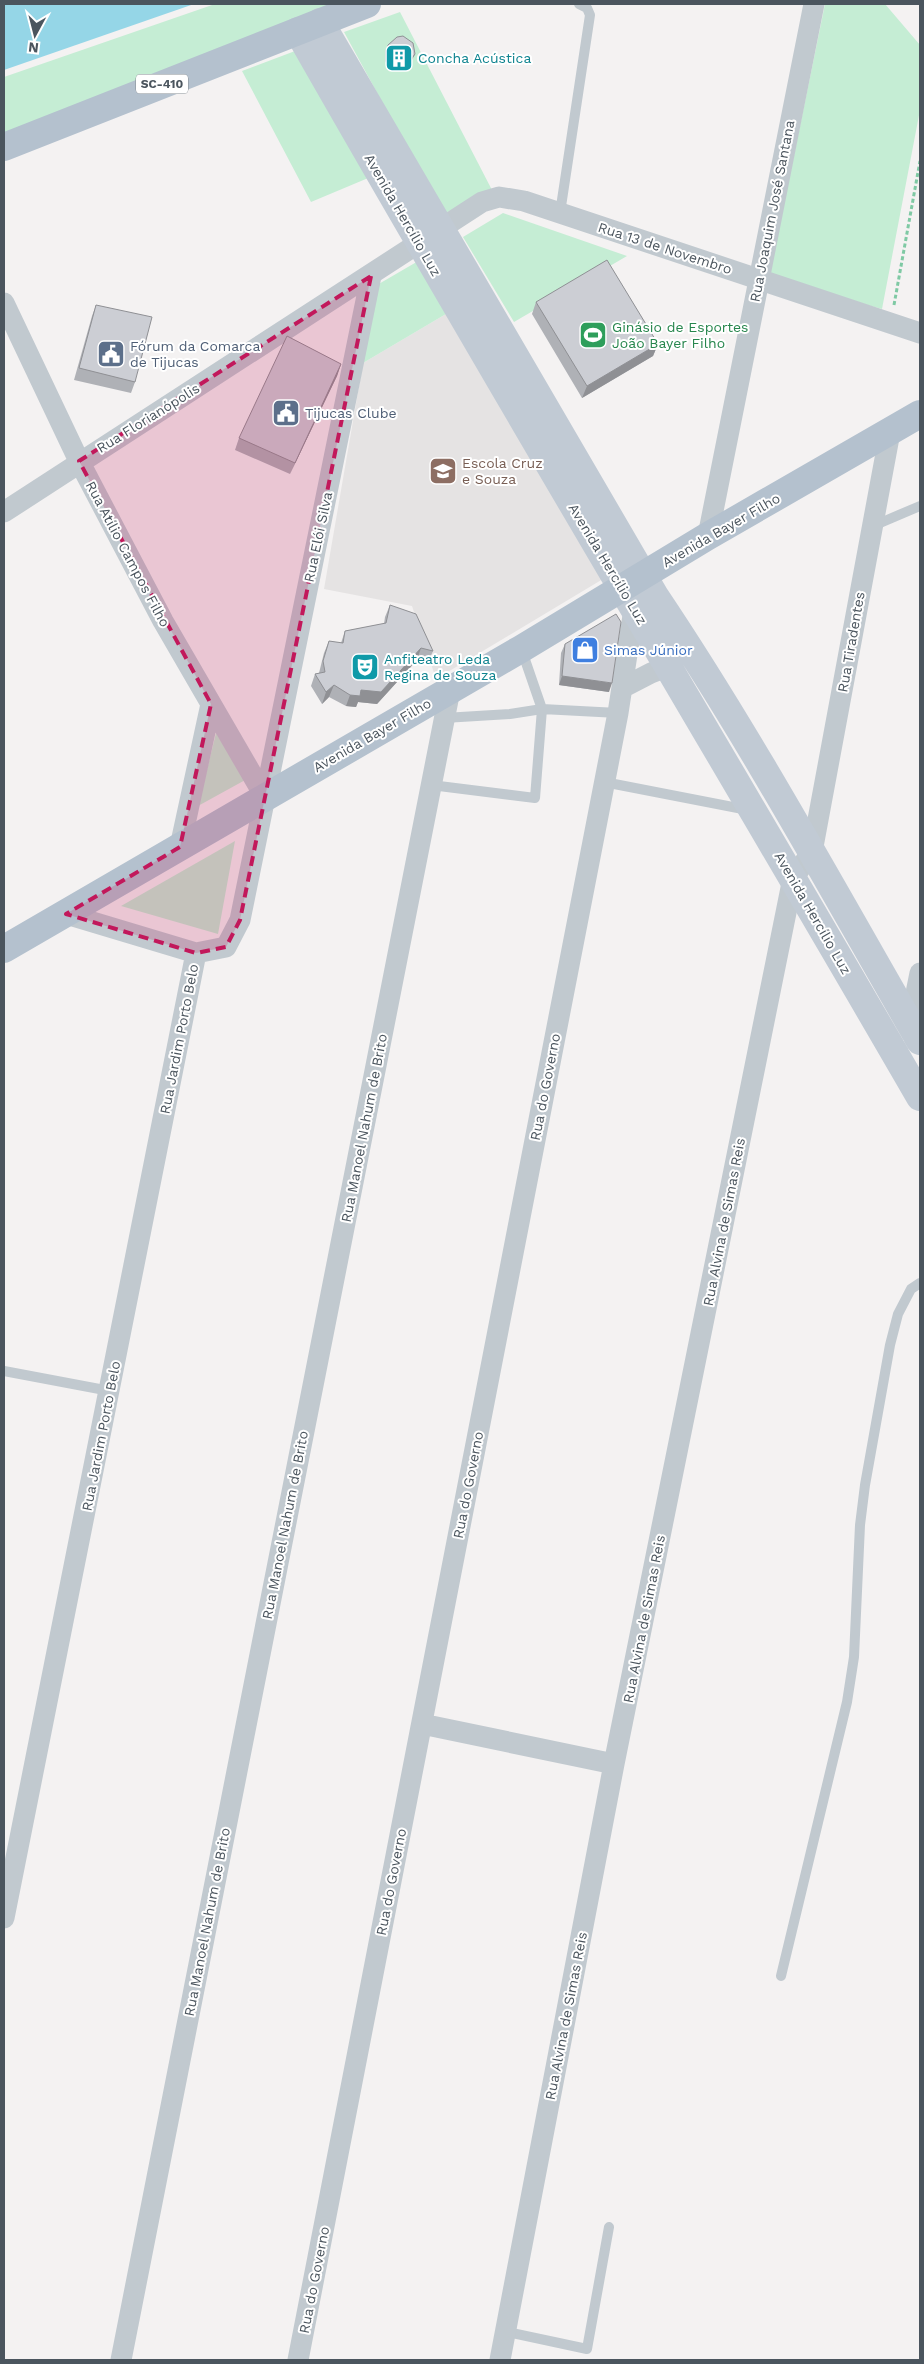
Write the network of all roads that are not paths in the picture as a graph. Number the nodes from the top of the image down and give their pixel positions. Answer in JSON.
{"nodes":[{"id":1,"x":367,"y":4,"type":"edge"},
{"id":2,"x":579,"y":4,"type":"edge"},
{"id":3,"x":814,"y":4,"type":"edge"},
{"id":4,"x":309,"y":26,"type":"junction"},
{"id":5,"x":4,"y":147,"type":"edge"},
{"id":6,"x":560,"y":213,"type":"junction"},
{"id":7,"x":442,"y":229,"type":"junction"},
{"id":8,"x":418,"y":244,"type":"junction"},
{"id":9,"x":371,"y":276,"type":"junction"},
{"id":10,"x":759,"y":279,"type":"junction"},
{"id":11,"x":4,"y":303,"type":"edge"},
{"id":12,"x":920,"y":333,"type":"edge"},
{"id":13,"x":920,"y":414,"type":"edge"},
{"id":14,"x":890,"y":432,"type":"junction"},
{"id":15,"x":79,"y":461,"type":"junction"},
{"id":16,"x":920,"y":506,"type":"edge"},
{"id":17,"x":4,"y":512,"type":"edge"},
{"id":18,"x":872,"y":526,"type":"junction"},
{"id":19,"x":708,"y":536,"type":"junction"},
{"id":20,"x":633,"y":591,"type":"junction"},
{"id":21,"x":521,"y":649,"type":"junction"},
{"id":22,"x":669,"y":666,"type":"junction"},
{"id":23,"x":622,"y":688,"type":"junction"},
{"id":24,"x":450,"y":690,"type":"junction"},
{"id":25,"x":211,"y":704,"type":"junction"},
{"id":26,"x":542,"y":709,"type":"junction"},
{"id":27,"x":618,"y":712,"type":"junction"},
{"id":28,"x":444,"y":718,"type":"junction"},
{"id":29,"x":604,"y":782,"type":"junction"},
{"id":30,"x":431,"y":785,"type":"junction"},
{"id":31,"x":265,"y":797,"type":"junction"},
{"id":32,"x":754,"y":811,"type":"junction"},
{"id":33,"x":180,"y":847,"type":"junction"},
{"id":34,"x":812,"y":852,"type":"junction"},
{"id":35,"x":793,"y":878,"type":"junction"},
{"id":36,"x":66,"y":914,"type":"junction"},
{"id":37,"x":4,"y":949,"type":"edge"},
{"id":38,"x":196,"y":953,"type":"junction"},
{"id":39,"x":920,"y":973,"type":"edge"},
{"id":40,"x":915,"y":1032,"type":"edge"},
{"id":41,"x":920,"y":1097,"type":"edge"},
{"id":42,"x":920,"y":1283,"type":"edge"},
{"id":43,"x":4,"y":1371,"type":"edge"},
{"id":44,"x":110,"y":1391,"type":"junction"},
{"id":45,"x":422,"y":1724,"type":"junction"},
{"id":46,"x":614,"y":1764,"type":"junction"},
{"id":47,"x":4,"y":1918,"type":"edge"},
{"id":48,"x":781,"y":1976,"type":"dead end"},
{"id":49,"x":610,"y":2227,"type":"dead end"},
{"id":50,"x":506,"y":2332,"type":"junction"},
{"id":51,"x":121,"y":2360,"type":"edge"},
{"id":52,"x":298,"y":2360,"type":"edge"},
{"id":53,"x":500,"y":2360,"type":"edge"}],
"edges":[{"from":1,"to":4,"type":"main road","number":"SC-410"},
{"from":2,"to":6,"type":"lane"},
{"from":3,"to":10,"type":"street","name":"Rua Joaquim José Santana"},
{"from":4,"to":5,"type":"main road","number":"SC-410"},
{"from":4,"to":7,"type":"street","name":"Avenida Hercílio Luz"},
{"from":4,"to":8,"type":"street","name":"Avenida Hercílio Luz"},
{"from":6,"to":7,"type":"street","name":"Rua 13 de Novembro"},
{"from":6,"to":10,"type":"street","name":"Rua 13 de Novembro"},
{"from":7,"to":8,"type":"street","name":"Rua 13 de Novembro"},
{"from":7,"to":20,"type":"street","name":"Avenida Hercílio Luz"},
{"from":8,"to":9,"type":"street","name":"Rua Florianópolis"},
{"from":8,"to":20,"type":"street","name":"Avenida Hercílio Luz"},
{"from":9,"to":15,"type":"street","name":"Rua Florianópolis"},
{"from":9,"to":31,"type":"street","name":"Rua Elói Silva"},
{"from":10,"to":12,"type":"street","name":"Rua 13 de Novembro"},
{"from":10,"to":19,"type":"street","name":"Rua Joaquim José Santana"},
{"from":11,"to":15,"type":"street","name":"Rua Atílio Campos Filho"},
{"from":13,"to":14,"type":"main road","name":"Avenida Bayer Filho"},
{"from":14,"to":18,"type":"street","name":"Rua Tiradentes"},
{"from":14,"to":19,"type":"main road","name":"Avenida Bayer Filho"},
{"from":15,"to":17,"type":"street","name":"Rua Florianópolis"},
{"from":15,"to":25,"type":"street","name":"Rua Atílio Campos Filho"},
{"from":16,"to":18,"type":"lane"},
{"from":18,"to":34,"type":"street","name":"Rua Tiradentes"},
{"from":19,"to":20,"type":"main road","name":"Avenida Bayer Filho"},
{"from":20,"to":21,"type":"main road","name":"Avenida Bayer Filho"},
{"from":20,"to":22,"type":"street","name":"Avenida Hercílio Luz"},
{"from":20,"to":23,"type":"street","name":"Rua do Governo"},
{"from":20,"to":34,"type":"street","name":"Avenida Hercílio Luz"},
{"from":21,"to":24,"type":"main road","name":"Avenida Bayer Filho"},
{"from":21,"to":26,"type":"lane"},
{"from":22,"to":23,"type":"street"},
{"from":22,"to":32,"type":"street","name":"Avenida Hercílio Luz"},
{"from":23,"to":27,"type":"street","name":"Rua do Governo"},
{"from":24,"to":28,"type":"street","name":"Rua Manoel Nahum de Brito"},
{"from":24,"to":31,"type":"main road","name":"Avenida Bayer Filho"},
{"from":25,"to":31,"type":"street","name":"Rua Atílio Campos Filho"},
{"from":25,"to":33,"type":"street"},
{"from":26,"to":27,"type":"lane"},
{"from":26,"to":28,"type":"lane"},
{"from":26,"to":30,"type":"lane"},
{"from":27,"to":29,"type":"street","name":"Rua do Governo"},
{"from":28,"to":30,"type":"street","name":"Rua Manoel Nahum de Brito"},
{"from":29,"to":32,"type":"lane"},
{"from":29,"to":45,"type":"street","name":"Rua do Governo"},
{"from":30,"to":51,"type":"street","name":"Rua Manoel Nahum de Brito"},
{"from":31,"to":33,"type":"main road","name":"Avenida Bayer Filho"},
{"from":31,"to":38,"type":"street","name":"Rua Elói Silva"},
{"from":32,"to":35,"type":"street","name":"Avenida Hercílio Luz"},
{"from":33,"to":36,"type":"main road","name":"Avenida Bayer Filho"},
{"from":34,"to":35,"type":"street"},
{"from":34,"to":40,"type":"street","name":"Avenida Hercílio Luz"},
{"from":35,"to":41,"type":"street","name":"Avenida Hercílio Luz"},
{"from":35,"to":46,"type":"street","name":"Rua Alvina de Simas Reis"},
{"from":36,"to":37,"type":"main road","name":"Avenida Bayer Filho"},
{"from":36,"to":38,"type":"street"},
{"from":38,"to":44,"type":"street","name":"Rua Jardim Porto Belo"},
{"from":39,"to":40,"type":"street"},
{"from":42,"to":48,"type":"lane"},
{"from":43,"to":44,"type":"lane"},
{"from":44,"to":47,"type":"street","name":"Rua Jardim Porto Belo"},
{"from":45,"to":46,"type":"street"},
{"from":45,"to":52,"type":"street","name":"Rua do Governo"},
{"from":46,"to":50,"type":"street","name":"Rua Alvina de Simas Reis"},
{"from":49,"to":50,"type":"lane"},
{"from":50,"to":53,"type":"street","name":"Rua Alvina de Simas Reis"}]}
